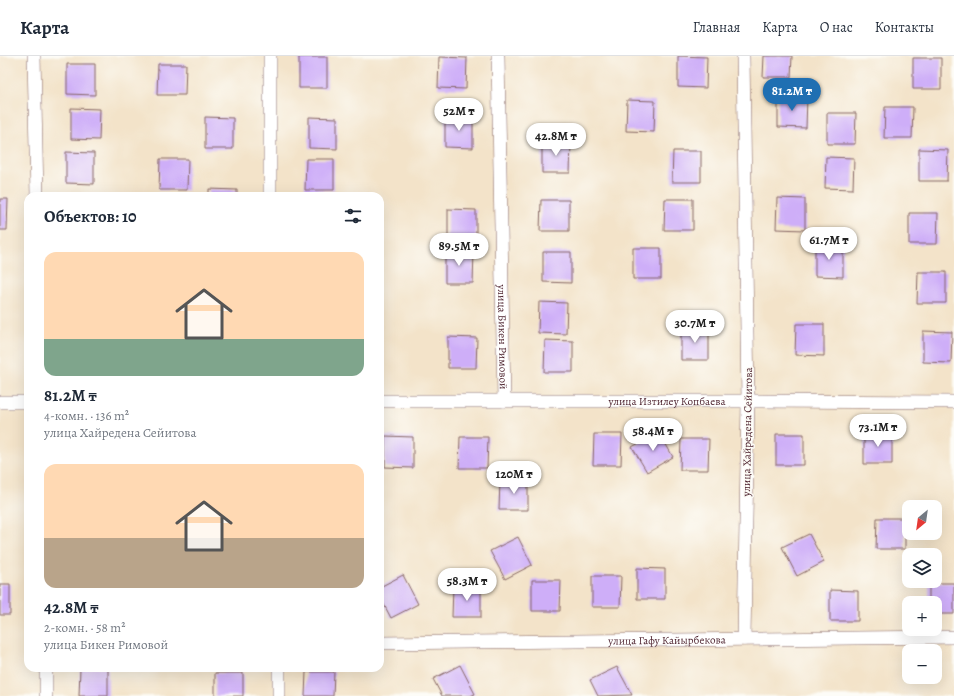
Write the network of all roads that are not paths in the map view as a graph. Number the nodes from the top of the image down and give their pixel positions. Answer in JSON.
{"nodes":[{"id":1,"x":34,"y":56,"type":"edge"},
{"id":2,"x":270,"y":56,"type":"edge"},
{"id":3,"x":498,"y":56,"type":"edge"},
{"id":4,"x":743,"y":56,"type":"edge"},
{"id":5,"x":37,"y":192,"type":"edge"},
{"id":6,"x":270,"y":192,"type":"edge"},
{"id":7,"x":504,"y":401,"type":"junction"},
{"id":8,"x":748,"y":401,"type":"junction"},
{"id":9,"x":0,"y":402,"type":"edge"},
{"id":10,"x":24,"y":402,"type":"edge"},
{"id":11,"x":384,"y":402,"type":"edge"},
{"id":12,"x":954,"y":402,"type":"edge"},
{"id":13,"x":954,"y":637,"type":"edge"},
{"id":14,"x":744,"y":639,"type":"junction"},
{"id":15,"x":384,"y":643,"type":"edge"},
{"id":16,"x":46,"y":672,"type":"edge"},
{"id":17,"x":279,"y":672,"type":"edge"},
{"id":18,"x":46,"y":696,"type":"edge"},
{"id":19,"x":279,"y":696,"type":"edge"}],
"edges":[{"from":1,"to":5,"type":"street"},
{"from":2,"to":6,"type":"street"},
{"from":3,"to":7,"type":"street","name":"улица Бикен Римовой"},
{"from":4,"to":8,"type":"street","name":"улица Хайредена Сейитова"},
{"from":7,"to":8,"type":"street","name":"улица Изтилеу Копбаева"},
{"from":7,"to":11,"type":"street","name":"улица Изтилеу Копбаева"},
{"from":8,"to":12,"type":"street","name":"улица Изтилеу Копбаева"},
{"from":8,"to":14,"type":"street","name":"улица Хайредена Сейитова"},
{"from":9,"to":10,"type":"street"},
{"from":13,"to":14,"type":"street","name":"улица Гафу Кайырбекова"},
{"from":14,"to":15,"type":"street","name":"улица Гафу Кайырбекова"},
{"from":16,"to":18,"type":"street"},
{"from":17,"to":19,"type":"street"}]}
